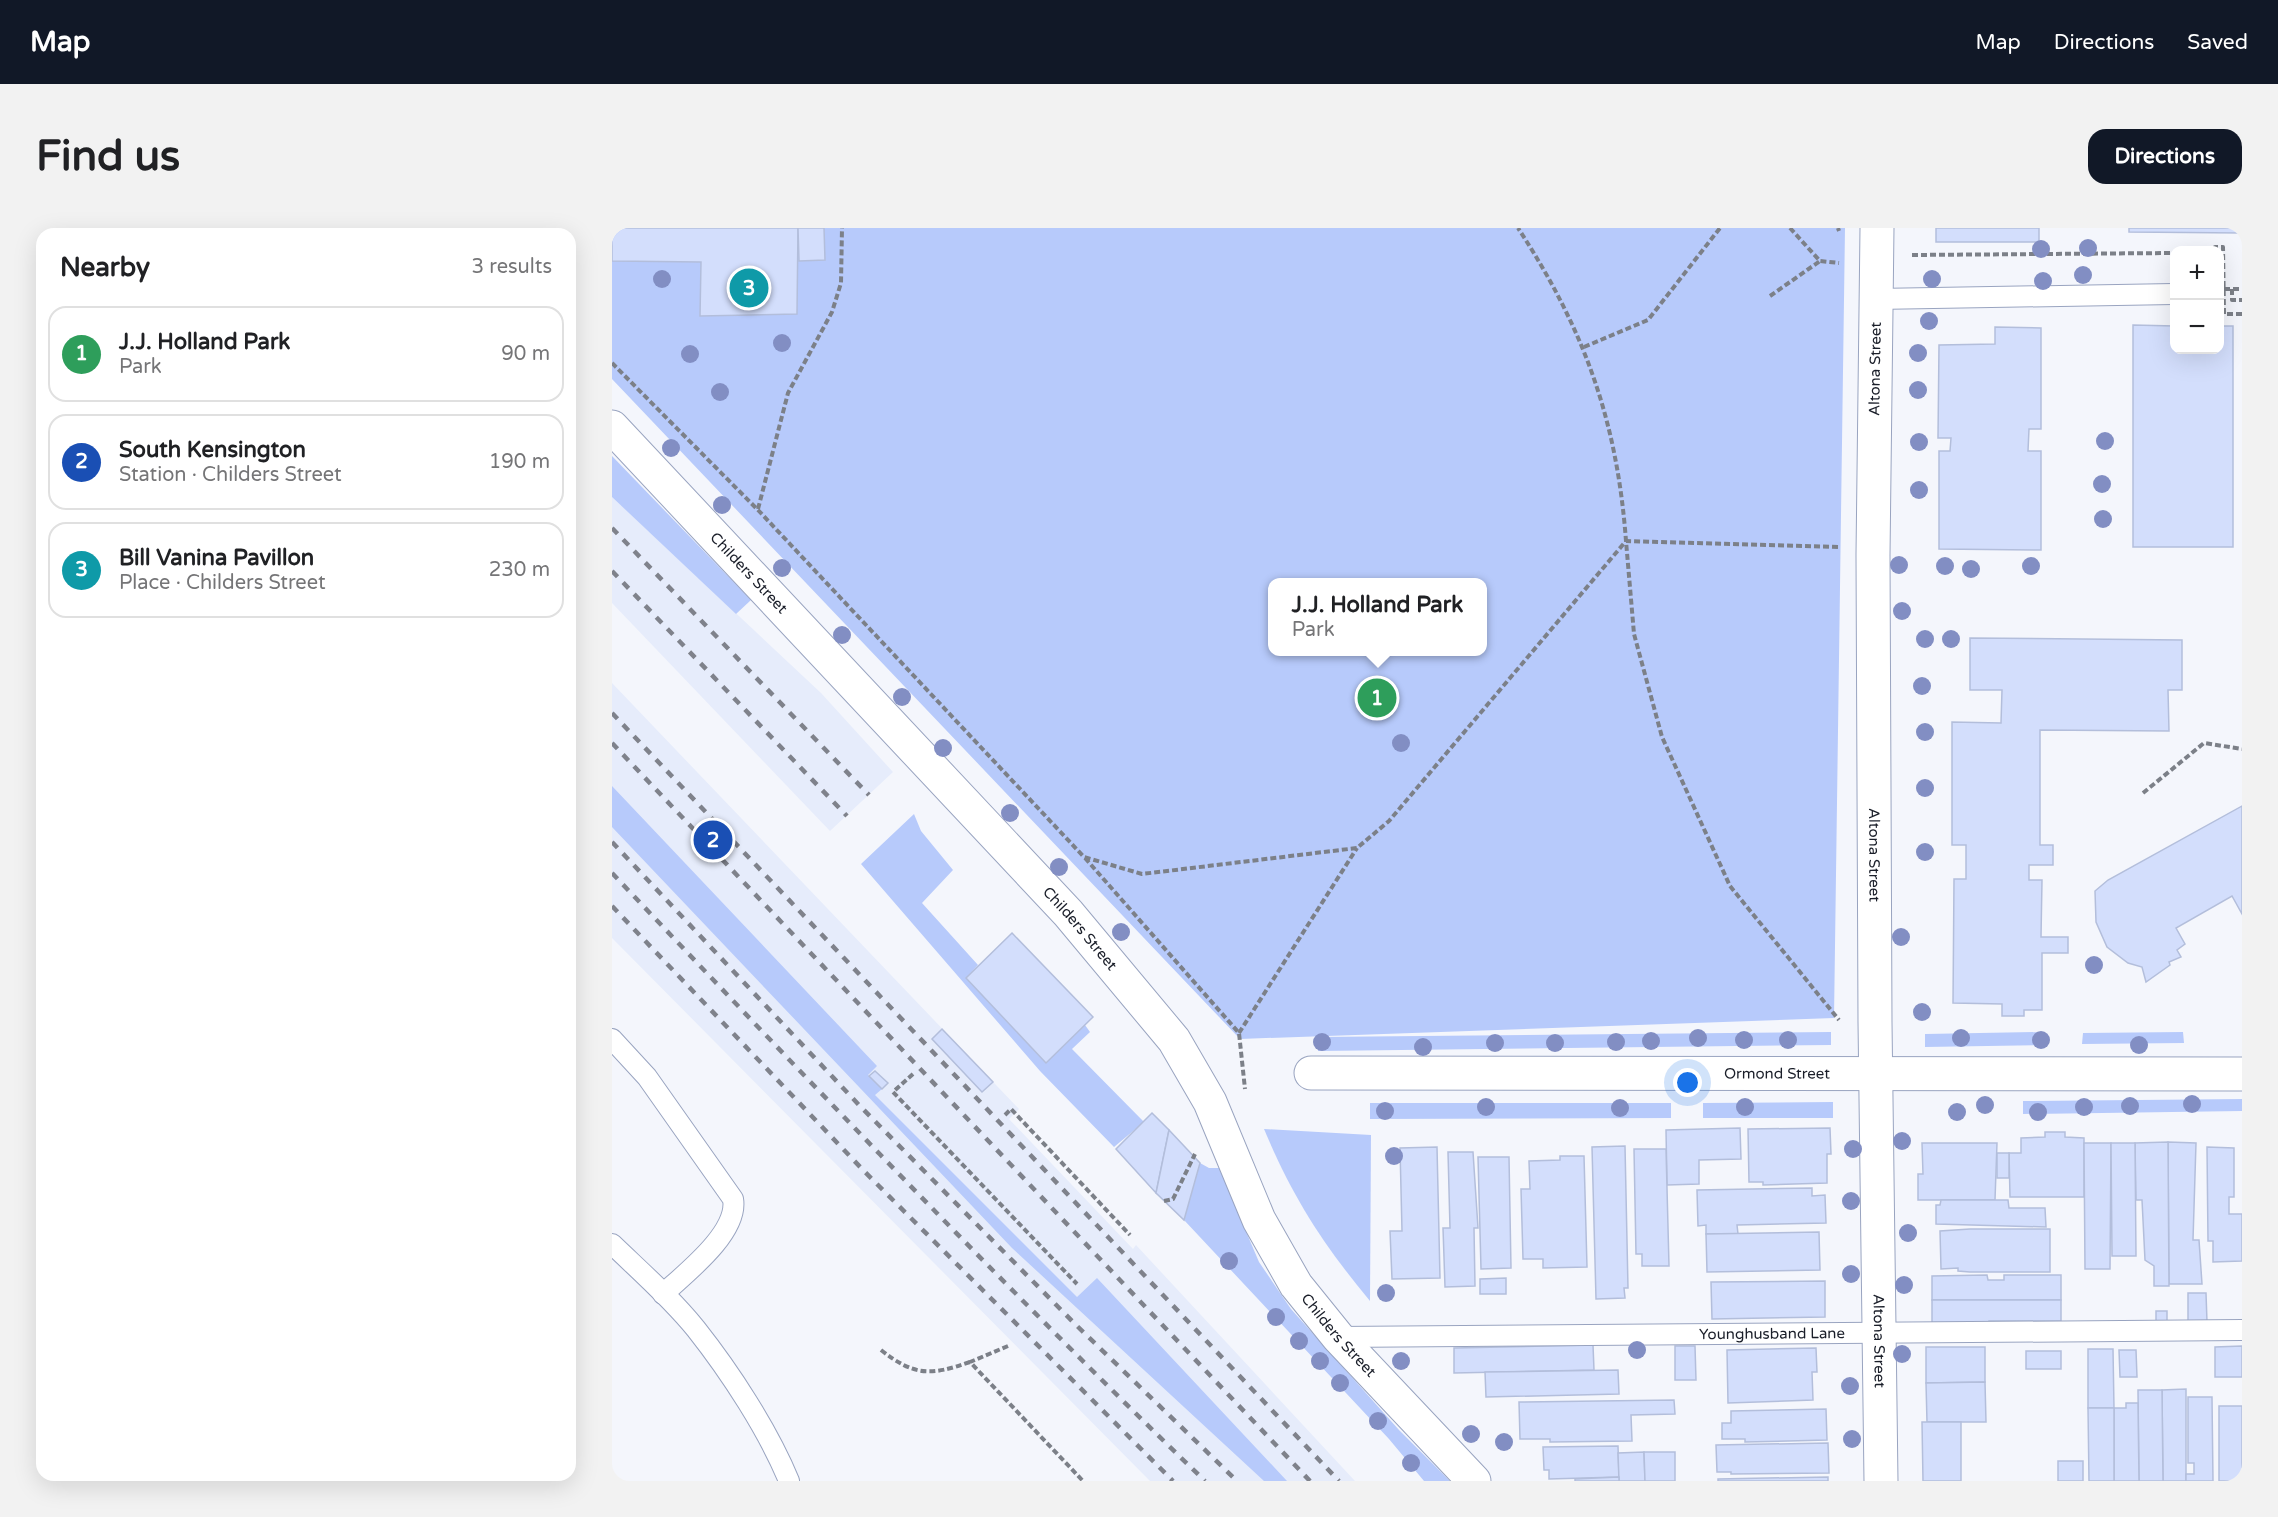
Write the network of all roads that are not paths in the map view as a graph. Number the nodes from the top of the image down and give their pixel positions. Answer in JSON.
{"nodes":[{"id":1,"x":1877,"y":228,"type":"edge"},
{"id":2,"x":2170,"y":294,"type":"edge"},
{"id":3,"x":1876,"y":298,"type":"junction"},
{"id":4,"x":612,"y":427,"type":"edge"},
{"id":5,"x":612,"y":1039,"type":"edge"},
{"id":6,"x":1876,"y":1072,"type":"junction"},
{"id":7,"x":1311,"y":1073,"type":"dead end"},
{"id":8,"x":2242,"y":1074,"type":"edge"},
{"id":9,"x":612,"y":1244,"type":"edge"},
{"id":10,"x":663,"y":1294,"type":"junction"},
{"id":11,"x":2242,"y":1330,"type":"edge"},
{"id":12,"x":1880,"y":1332,"type":"junction"},
{"id":13,"x":1338,"y":1337,"type":"junction"},
{"id":14,"x":789,"y":1481,"type":"edge"},
{"id":15,"x":1474,"y":1481,"type":"edge"},
{"id":16,"x":1881,"y":1481,"type":"edge"}],
"edges":[{"from":1,"to":3,"type":"street","name":"Altona Street"},
{"from":2,"to":3,"type":"lane"},
{"from":3,"to":6,"type":"street","name":"Altona Street"},
{"from":4,"to":13,"type":"street","name":"Childers Street"},
{"from":5,"to":10,"type":"lane"},
{"from":6,"to":7,"type":"street","name":"Ormond Street"},
{"from":6,"to":8,"type":"street","name":"Ormond Street"},
{"from":6,"to":12,"type":"street","name":"Altona Street"},
{"from":9,"to":10,"type":"lane"},
{"from":10,"to":14,"type":"lane"},
{"from":11,"to":12,"type":"lane","name":"Younghusband Lane"},
{"from":12,"to":13,"type":"lane","name":"Younghusband Lane"},
{"from":12,"to":16,"type":"street","name":"Altona Street"},
{"from":13,"to":15,"type":"street","name":"Childers Street"}]}
